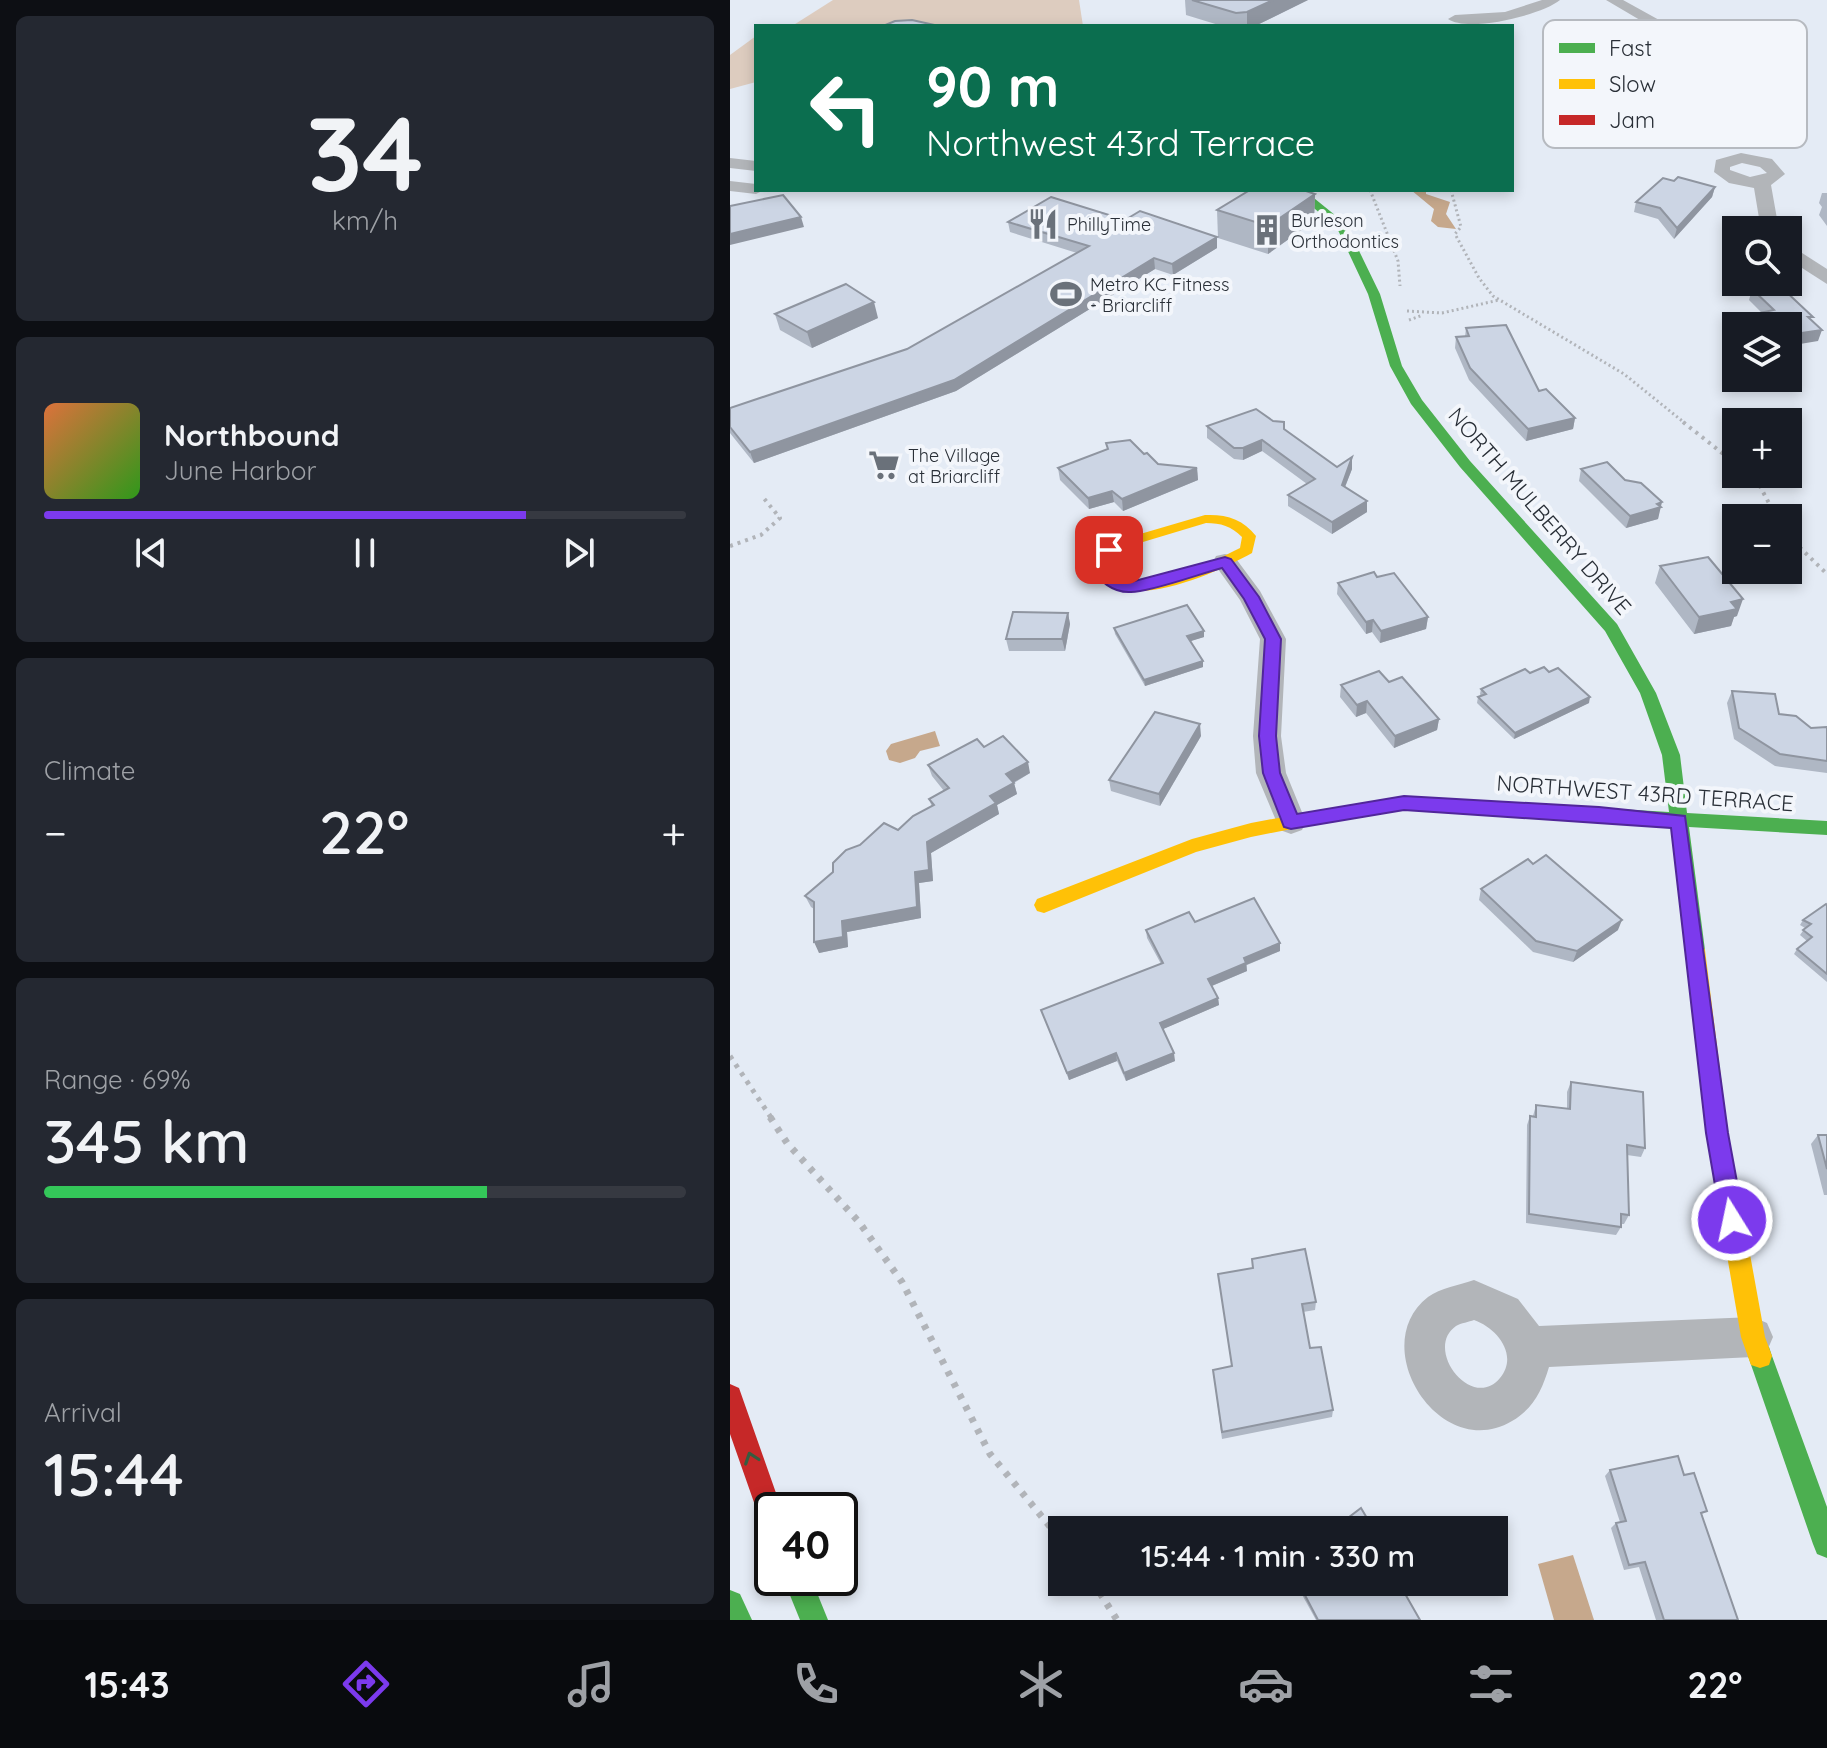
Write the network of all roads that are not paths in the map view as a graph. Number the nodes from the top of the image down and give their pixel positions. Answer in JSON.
{"nodes":[{"id":1,"x":1553,"y":0,"type":"edge"},
{"id":2,"x":1613,"y":0,"type":"edge"},
{"id":3,"x":1455,"y":19,"type":"dead end"},
{"id":4,"x":1649,"y":20,"type":"edge"},
{"id":5,"x":730,"y":163,"type":"edge"},
{"id":6,"x":754,"y":166,"type":"edge"},
{"id":7,"x":1762,"y":181,"type":"dead end"},
{"id":8,"x":730,"y":186,"type":"edge"},
{"id":9,"x":754,"y":189,"type":"edge"},
{"id":10,"x":1300,"y":192,"type":"edge"},
{"id":11,"x":1768,"y":216,"type":"edge"},
{"id":12,"x":1802,"y":260,"type":"edge"},
{"id":13,"x":1827,"y":278,"type":"edge"},
{"id":14,"x":1225,"y":562,"type":"junction"},
{"id":15,"x":1679,"y":821,"type":"junction"},
{"id":16,"x":1291,"y":822,"type":"junction"},
{"id":17,"x":1827,"y":828,"type":"edge"},
{"id":18,"x":1044,"y":905,"type":"dead end"},
{"id":19,"x":1753,"y":1337,"type":"junction"},
{"id":20,"x":1527,"y":1347,"type":"dead end"},
{"id":21,"x":730,"y":1397,"type":"edge"},
{"id":22,"x":763,"y":1492,"type":"edge"},
{"id":23,"x":1827,"y":1544,"type":"edge"},
{"id":24,"x":804,"y":1596,"type":"edge"},
{"id":25,"x":730,"y":1604,"type":"edge"},
{"id":26,"x":738,"y":1620,"type":"edge"},
{"id":27,"x":814,"y":1620,"type":"edge"}],
"edges":[{"from":1,"to":3,"type":"street"},
{"from":2,"to":4,"type":"street"},
{"from":5,"to":6,"type":"street"},
{"from":7,"to":11,"type":"street"},
{"from":8,"to":9,"type":"street"},
{"from":10,"to":15,"type":"main road","name":"NORTH MULBERRY DRIVE"},
{"from":12,"to":13,"type":"street"},
{"from":14,"to":14,"type":"main road"},
{"from":14,"to":16,"type":"street"},
{"from":15,"to":16,"type":"main road","name":"NORTHWEST 43RD TERRACE"},
{"from":15,"to":17,"type":"main road","name":"NORTHWEST 43RD TERRACE"},
{"from":15,"to":19,"type":"main road","name":"NORTH MULBERRY DRIVE"},
{"from":16,"to":18,"type":"main road","name":"NORTHWEST 43RD TERRACE"},
{"from":19,"to":20,"type":"street"},
{"from":19,"to":23,"type":"main road","name":"NORTH MULBERRY DRIVE"},
{"from":22,"to":21,"type":"main road","one_way":true},
{"from":24,"to":27,"type":"main road"},
{"from":25,"to":26,"type":"main road"}]}
